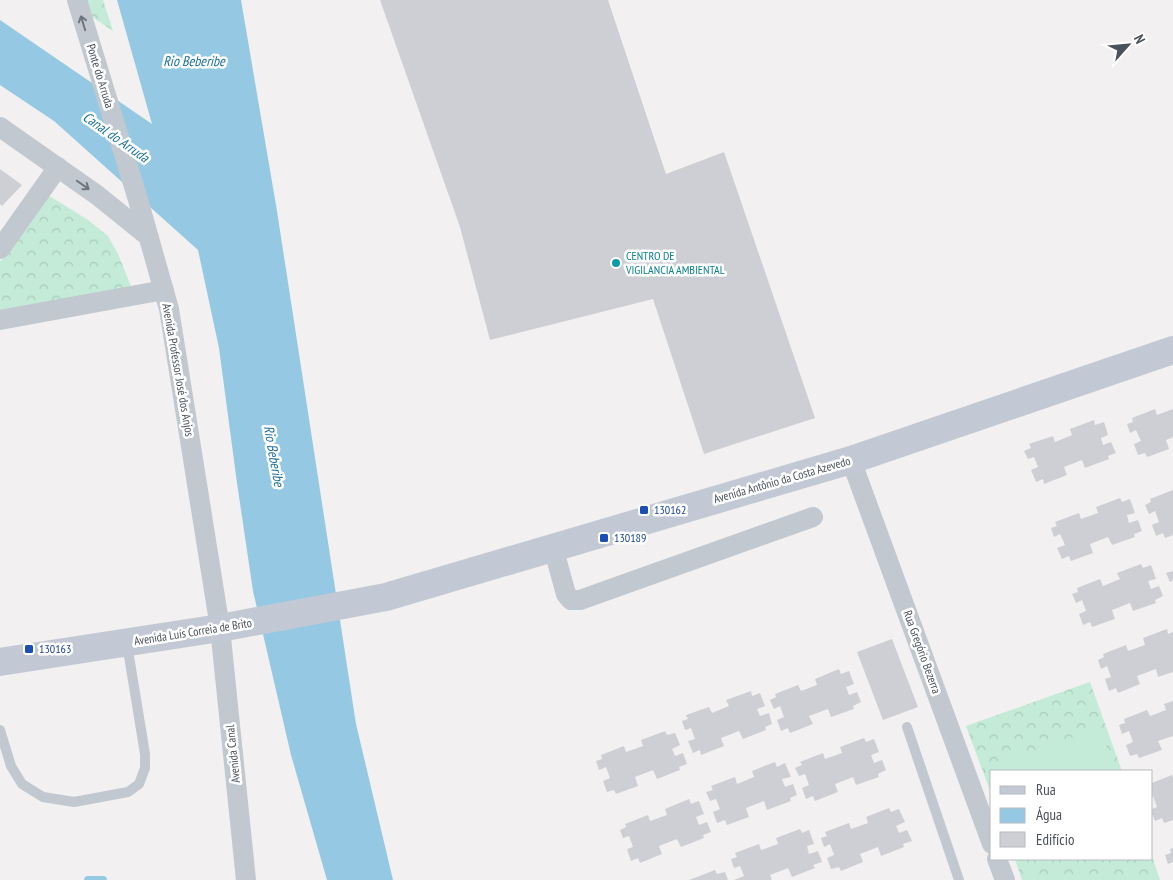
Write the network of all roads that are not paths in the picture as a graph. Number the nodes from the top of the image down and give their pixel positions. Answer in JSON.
{"nodes":[{"id":1,"x":76,"y":0,"type":"edge"},
{"id":2,"x":0,"y":127,"type":"edge"},
{"id":3,"x":58,"y":168,"type":"junction"},
{"id":4,"x":149,"y":237,"type":"junction"},
{"id":5,"x":0,"y":249,"type":"edge"},
{"id":6,"x":164,"y":290,"type":"junction"},
{"id":7,"x":0,"y":320,"type":"edge"},
{"id":8,"x":1173,"y":350,"type":"edge"},
{"id":9,"x":851,"y":460,"type":"junction"},
{"id":10,"x":813,"y":517,"type":"dead end"},
{"id":11,"x":553,"y":547,"type":"junction"},
{"id":12,"x":380,"y":599,"type":"joint"},
{"id":13,"x":230,"y":627,"type":"junction"},
{"id":14,"x":127,"y":643,"type":"junction"},
{"id":15,"x":0,"y":662,"type":"edge"},
{"id":16,"x":907,"y":727,"type":"dead end"},
{"id":17,"x":0,"y":730,"type":"edge"},
{"id":18,"x":990,"y":839,"type":"edge"},
{"id":19,"x":997,"y":860,"type":"edge"},
{"id":20,"x":246,"y":880,"type":"edge"},
{"id":21,"x":959,"y":880,"type":"edge"},
{"id":22,"x":1005,"y":880,"type":"edge"}],
"edges":[{"from":4,"to":1,"type":"street","name":"Ponte do Arruda","one_way":true},
{"from":2,"to":3,"type":"street"},
{"from":3,"to":4,"type":"street","one_way":true},
{"from":3,"to":5,"type":"street"},
{"from":4,"to":6,"type":"street","name":"Avenida Professor José dos Anjos"},
{"from":6,"to":7,"type":"street"},
{"from":6,"to":13,"type":"street","name":"Avenida Professor José dos Anjos"},
{"from":8,"to":9,"type":"main road","name":"Avenida Antônio da Costa Azevedo"},
{"from":9,"to":11,"type":"main road","name":"Avenida Antônio da Costa Azevedo"},
{"from":9,"to":18,"type":"street","name":"Rua Gregório Bezerra"},
{"from":10,"to":11,"type":"street"},
{"from":11,"to":12,"type":"main road","name":"Avenida Antônio da Costa Azevedo"},
{"from":12,"to":13,"type":"main road","name":"Avenida Luís Correia de Brito"},
{"from":13,"to":14,"type":"main road","name":"Avenida Luís Correia de Brito"},
{"from":13,"to":20,"type":"street","name":"Avenida Canal"},
{"from":14,"to":15,"type":"main road","name":"Avenida Luís Correia de Brito"},
{"from":14,"to":17,"type":"lane"},
{"from":16,"to":21,"type":"lane"},
{"from":19,"to":22,"type":"street"}]}
